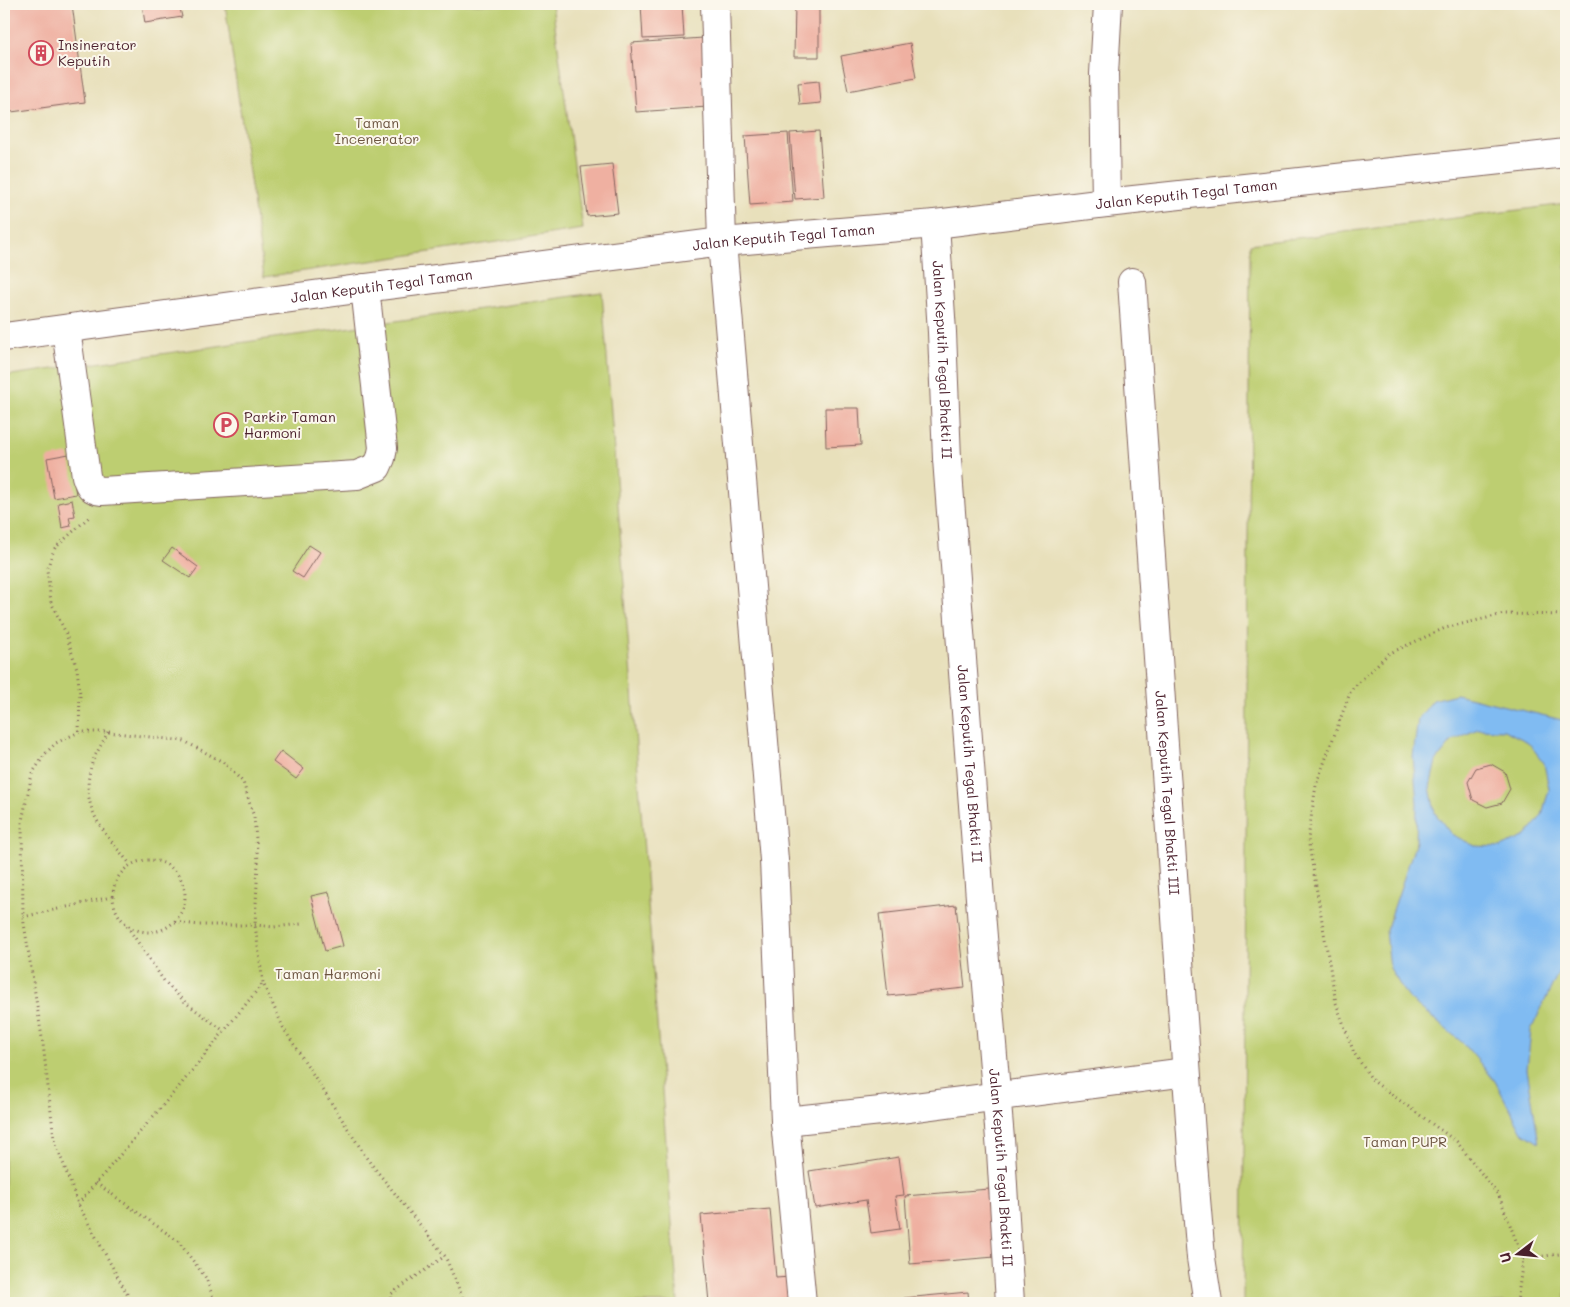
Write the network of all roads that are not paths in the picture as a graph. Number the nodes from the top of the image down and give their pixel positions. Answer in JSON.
{"nodes":[{"id":1,"x":715,"y":4,"type":"edge"},
{"id":2,"x":1108,"y":4,"type":"edge"},
{"id":3,"x":1566,"y":153,"type":"edge"},
{"id":4,"x":1106,"y":203,"type":"junction"},
{"id":5,"x":935,"y":224,"type":"junction"},
{"id":6,"x":722,"y":242,"type":"junction"},
{"id":7,"x":1132,"y":282,"type":"dead end"},
{"id":8,"x":364,"y":288,"type":"junction"},
{"id":9,"x":66,"y":329,"type":"junction"},
{"id":10,"x":4,"y":337,"type":"edge"},
{"id":11,"x":1186,"y":1072,"type":"junction"},
{"id":12,"x":996,"y":1096,"type":"junction"},
{"id":13,"x":785,"y":1121,"type":"junction"},
{"id":14,"x":802,"y":1303,"type":"edge"},
{"id":15,"x":1010,"y":1303,"type":"edge"},
{"id":16,"x":1208,"y":1303,"type":"edge"}],
"edges":[{"from":1,"to":6,"type":"street"},
{"from":2,"to":4,"type":"street"},
{"from":3,"to":4,"type":"street","name":"Jalan Keputih Tegal Taman"},
{"from":4,"to":5,"type":"street","name":"Jalan Keputih Tegal Taman"},
{"from":5,"to":6,"type":"street","name":"Jalan Keputih Tegal Taman"},
{"from":5,"to":12,"type":"street","name":"Jalan Keputih Tegal Bhakti II"},
{"from":6,"to":8,"type":"street","name":"Jalan Keputih Tegal Taman"},
{"from":6,"to":13,"type":"street"},
{"from":7,"to":11,"type":"street","name":"Jalan Keputih Tegal Bhakti III"},
{"from":8,"to":9,"type":"street","name":"Jalan Keputih Tegal Taman"},
{"from":8,"to":9,"type":"street"},
{"from":9,"to":10,"type":"street","name":"Jalan Keputih Tegal Taman"},
{"from":11,"to":12,"type":"street"},
{"from":11,"to":16,"type":"street","name":"Jalan Keputih Tegal Bhakti III"},
{"from":12,"to":13,"type":"street"},
{"from":12,"to":15,"type":"street","name":"Jalan Keputih Tegal Bhakti II"},
{"from":13,"to":14,"type":"street"}]}
